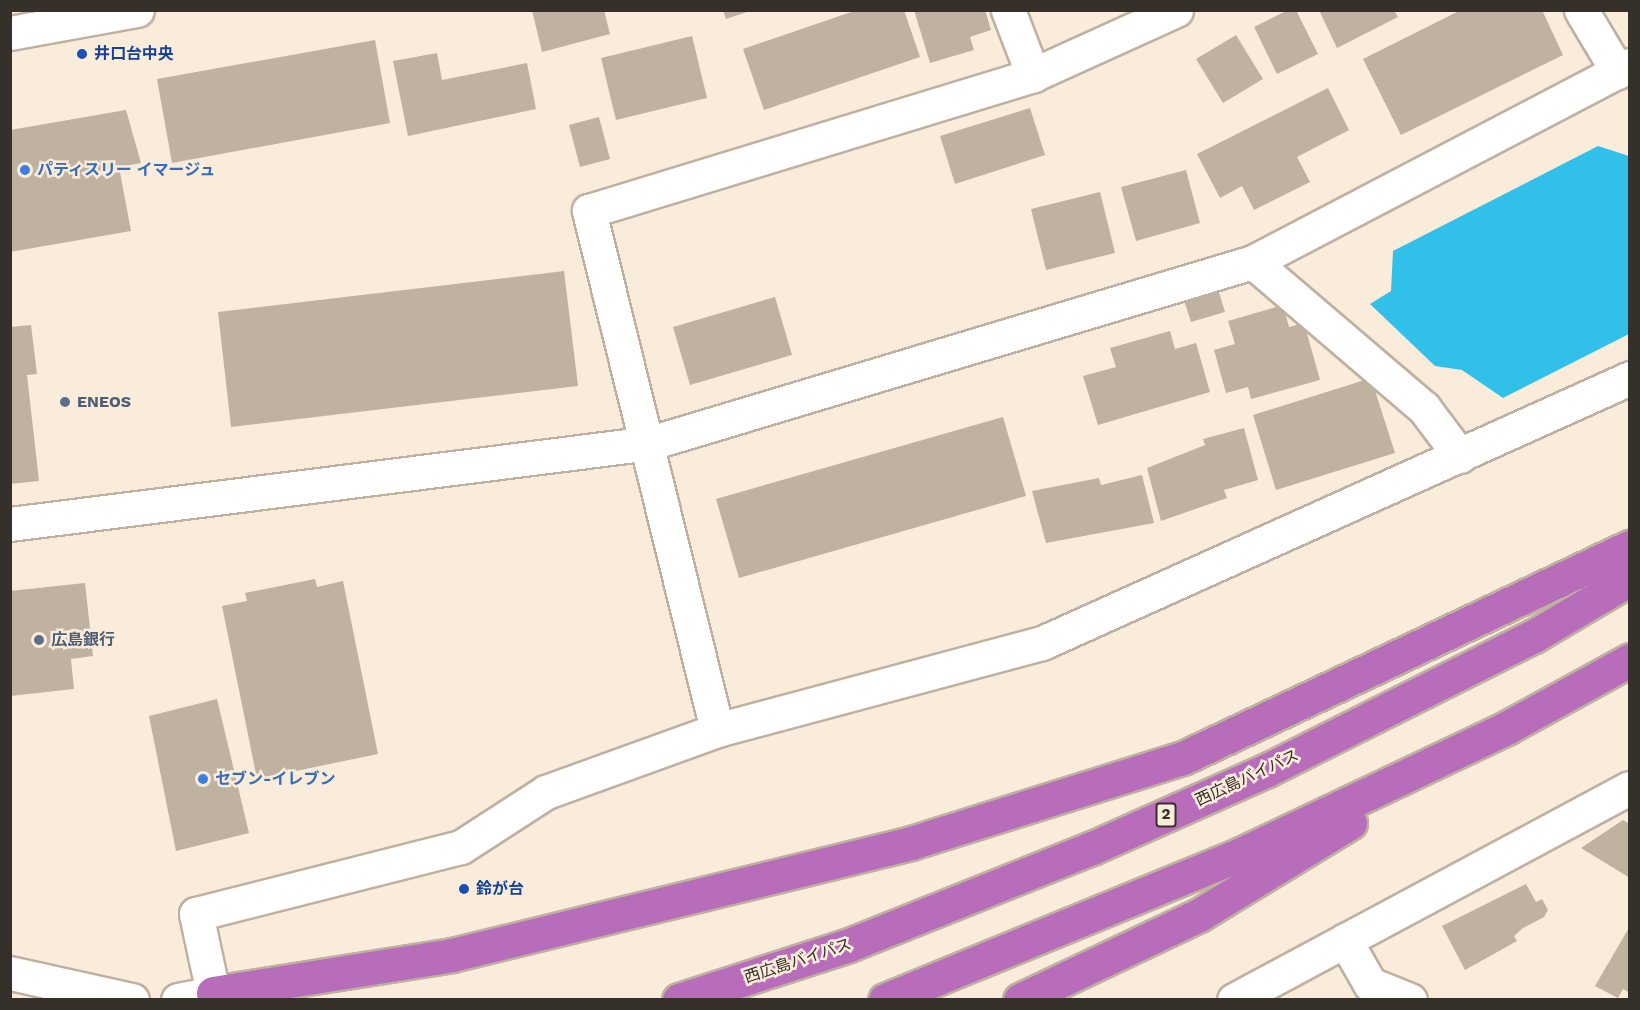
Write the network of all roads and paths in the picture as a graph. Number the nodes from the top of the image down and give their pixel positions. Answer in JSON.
{"nodes":[{"id":1,"x":137,"y":10,"type":"edge"},
{"id":2,"x":1008,"y":10,"type":"edge"},
{"id":3,"x":1176,"y":10,"type":"edge"},
{"id":4,"x":1581,"y":10,"type":"edge"},
{"id":5,"x":10,"y":33,"type":"edge"},
{"id":6,"x":1624,"y":68,"type":"edge"},
{"id":7,"x":1033,"y":75,"type":"junction"},
{"id":8,"x":1253,"y":262,"type":"junction"},
{"id":9,"x":1629,"y":378,"type":"edge"},
{"id":10,"x":650,"y":443,"type":"junction"},
{"id":11,"x":1460,"y":456,"type":"junction"},
{"id":12,"x":10,"y":524,"type":"edge"},
{"id":13,"x":1629,"y":548,"type":"edge"},
{"id":14,"x":1629,"y":579,"type":"edge"},
{"id":15,"x":1629,"y":660,"type":"edge"},
{"id":16,"x":1508,"y":727,"type":"junction"},
{"id":17,"x":717,"y":730,"type":"junction"},
{"id":18,"x":1629,"y":788,"type":"edge"},
{"id":19,"x":1345,"y":940,"type":"junction"},
{"id":20,"x":10,"y":973,"type":"edge"},
{"id":21,"x":1370,"y":992,"type":"edge"},
{"id":22,"x":213,"y":993,"type":"junction"},
{"id":23,"x":132,"y":999,"type":"edge"},
{"id":24,"x":178,"y":999,"type":"edge"},
{"id":25,"x":679,"y":999,"type":"edge"},
{"id":26,"x":885,"y":999,"type":"edge"},
{"id":27,"x":1020,"y":999,"type":"edge"},
{"id":28,"x":1234,"y":999,"type":"edge"},
{"id":29,"x":1410,"y":999,"type":"edge"}],
"edges":[{"from":1,"to":5,"type":"street"},
{"from":2,"to":7,"type":"street"},
{"from":3,"to":7,"type":"street"},
{"from":4,"to":6,"type":"street"},
{"from":6,"to":8,"type":"street"},
{"from":7,"to":10,"type":"street"},
{"from":8,"to":10,"type":"street"},
{"from":8,"to":11,"type":"street"},
{"from":9,"to":11,"type":"street"},
{"from":10,"to":12,"type":"street"},
{"from":10,"to":17,"type":"street"},
{"from":11,"to":17,"type":"street"},
{"from":13,"to":22,"type":"highway"},
{"from":14,"to":25,"type":"highway","name":"西広島バイパス","number":"2"},
{"from":15,"to":16,"type":"highway"},
{"from":16,"to":26,"type":"highway"},
{"from":16,"to":27,"type":"highway"},
{"from":17,"to":22,"type":"street"},
{"from":18,"to":19,"type":"street"},
{"from":19,"to":21,"type":"street"},
{"from":19,"to":28,"type":"street"},
{"from":20,"to":23,"type":"street"},
{"from":21,"to":29,"type":"street"},
{"from":22,"to":24,"type":"street"}]}
